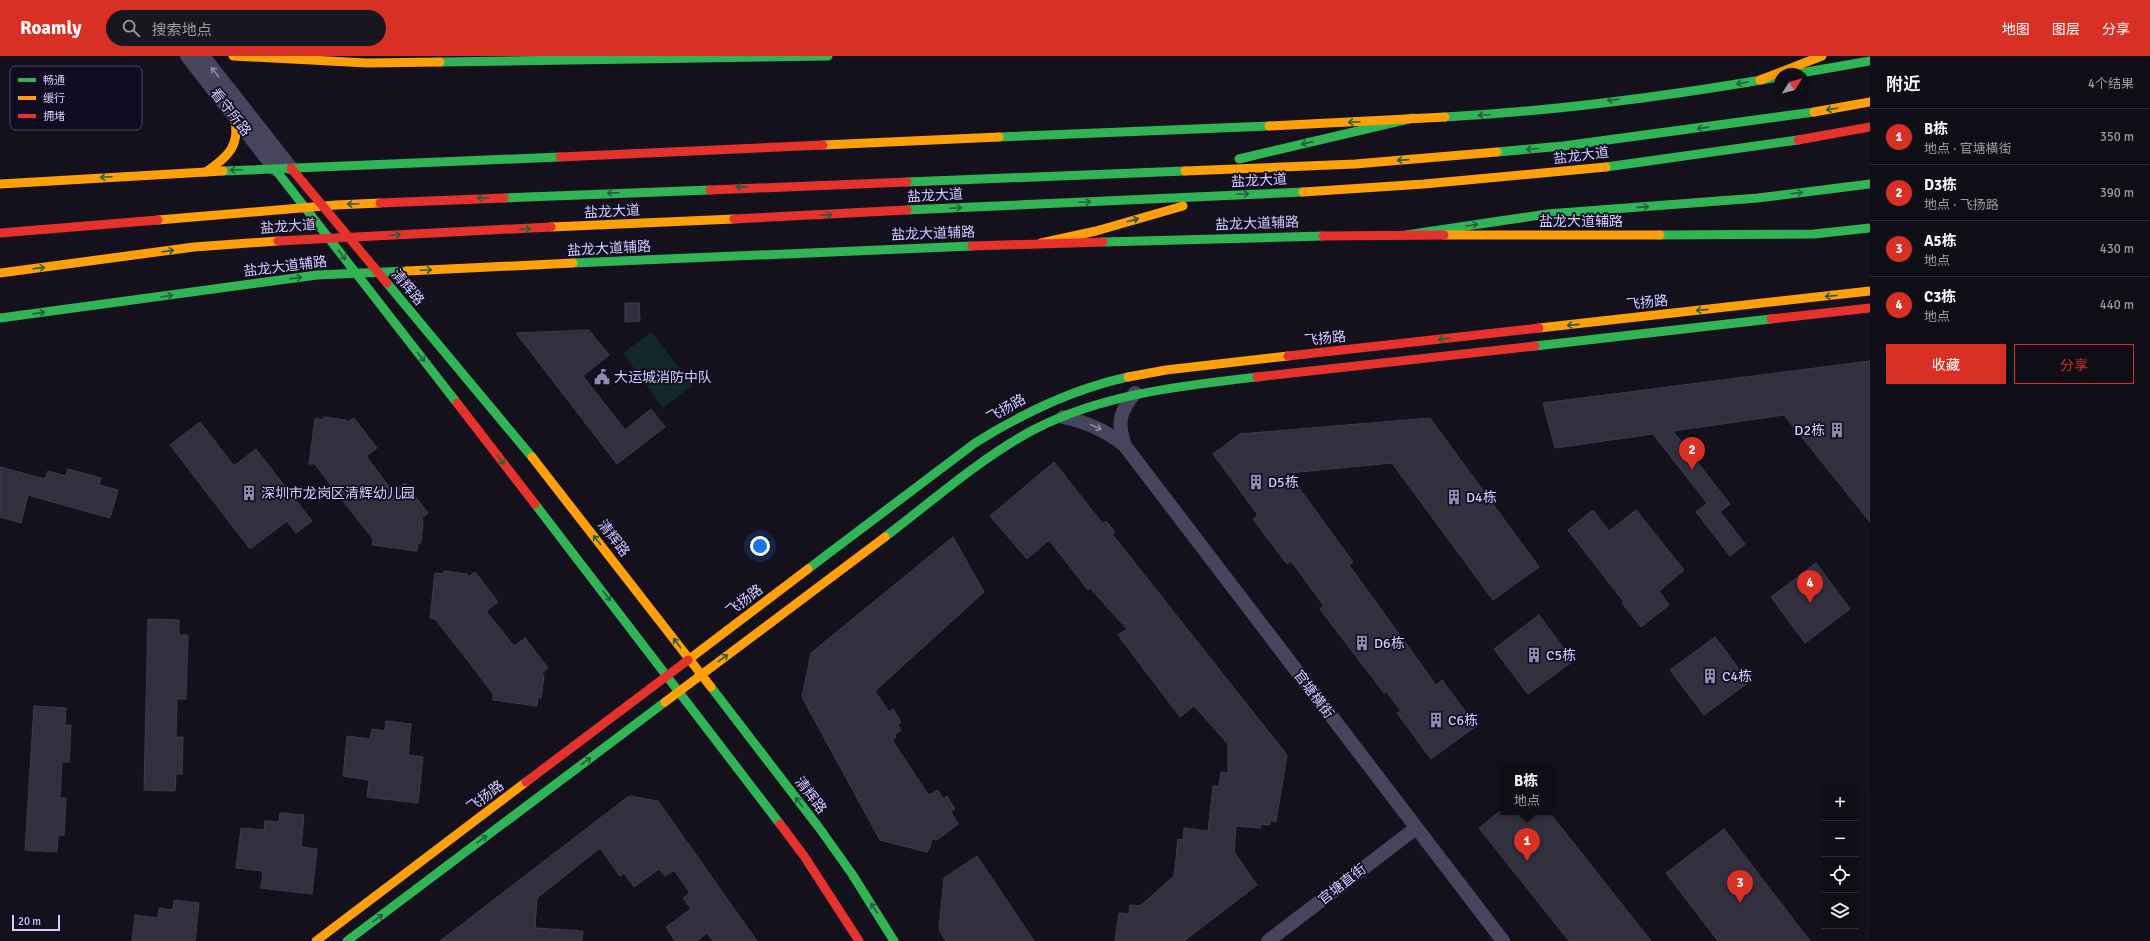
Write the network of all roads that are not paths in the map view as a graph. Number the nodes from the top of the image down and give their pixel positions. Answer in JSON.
{"nodes":[{"id":1,"x":187,"y":56,"type":"edge"},
{"id":2,"x":203,"y":56,"type":"edge"},
{"id":3,"x":233,"y":56,"type":"edge"},
{"id":4,"x":828,"y":56,"type":"edge"},
{"id":5,"x":1822,"y":56,"type":"edge"},
{"id":6,"x":1870,"y":61,"type":"edge"},
{"id":7,"x":1810,"y":71,"type":"edge"},
{"id":8,"x":1774,"y":78,"type":"edge"},
{"id":9,"x":1760,"y":80,"type":"junction"},
{"id":10,"x":1870,"y":102,"type":"edge"},
{"id":11,"x":234,"y":116,"type":"junction"},
{"id":12,"x":1413,"y":118,"type":"junction"},
{"id":13,"x":1870,"y":127,"type":"edge"},
{"id":14,"x":291,"y":168,"type":"junction"},
{"id":15,"x":275,"y":169,"type":"junction"},
{"id":16,"x":206,"y":172,"type":"junction"},
{"id":17,"x":1184,"y":172,"type":"junction"},
{"id":18,"x":0,"y":184,"type":"edge"},
{"id":19,"x":1870,"y":184,"type":"edge"},
{"id":20,"x":1225,"y":195,"type":"junction"},
{"id":21,"x":1870,"y":228,"type":"edge"},
{"id":22,"x":0,"y":233,"type":"edge"},
{"id":23,"x":1406,"y":235,"type":"junction"},
{"id":24,"x":1041,"y":243,"type":"junction"},
{"id":25,"x":378,"y":272,"type":"junction"},
{"id":26,"x":0,"y":273,"type":"edge"},
{"id":27,"x":356,"y":273,"type":"junction"},
{"id":28,"x":1870,"y":291,"type":"edge"},
{"id":29,"x":1870,"y":308,"type":"edge"},
{"id":30,"x":0,"y":318,"type":"edge"},
{"id":31,"x":1135,"y":393,"type":"junction"},
{"id":32,"x":1063,"y":417,"type":"junction"},
{"id":33,"x":1125,"y":446,"type":"junction"},
{"id":34,"x":689,"y":659,"type":"junction"},
{"id":35,"x":668,"y":675,"type":"junction"},
{"id":36,"x":701,"y":675,"type":"junction"},
{"id":37,"x":680,"y":691,"type":"junction"},
{"id":38,"x":1416,"y":828,"type":"junction"},
{"id":39,"x":316,"y":941,"type":"edge"},
{"id":40,"x":347,"y":941,"type":"edge"},
{"id":41,"x":859,"y":941,"type":"edge"},
{"id":42,"x":894,"y":941,"type":"edge"},
{"id":43,"x":1268,"y":941,"type":"edge"},
{"id":44,"x":1503,"y":941,"type":"edge"}],
"edges":[{"from":1,"to":11,"type":"street","name":"看守所路"},
{"from":14,"to":2,"type":"street","name":"看守所路","one_way":true},
{"from":3,"to":4,"type":"main road"},
{"from":5,"to":9,"type":"main road"},
{"from":6,"to":7,"type":"main road"},
{"from":8,"to":9,"type":"main road"},
{"from":9,"to":12,"type":"main road","one_way":true},
{"from":10,"to":17,"type":"main road","name":"盐龙大道","one_way":true},
{"from":11,"to":15,"type":"street","name":"看守所路"},
{"from":11,"to":16,"type":"main road"},
{"from":12,"to":14,"type":"main road","one_way":true},
{"from":12,"to":17,"type":"main road","one_way":true},
{"from":20,"to":13,"type":"main road","name":"盐龙大道","one_way":true},
{"from":14,"to":15,"type":"main road"},
{"from":14,"to":25,"type":"main road","name":"清辉路"},
{"from":15,"to":16,"type":"main road","one_way":true},
{"from":15,"to":27,"type":"main road","one_way":true},
{"from":16,"to":18,"type":"main road","one_way":true},
{"from":17,"to":22,"type":"main road","name":"盐龙大道","one_way":true},
{"from":23,"to":19,"type":"main road","one_way":true},
{"from":24,"to":20,"type":"main road","one_way":true},
{"from":26,"to":20,"type":"main road","name":"盐龙大道","one_way":true},
{"from":21,"to":23,"type":"main road","name":"盐龙大道辅路"},
{"from":23,"to":24,"type":"main road","name":"盐龙大道辅路"},
{"from":25,"to":24,"type":"main road","name":"盐龙大道辅路","one_way":true},
{"from":25,"to":27,"type":"main road","name":"盐龙大道辅路"},
{"from":34,"to":25,"type":"main road","name":"清辉路","one_way":true},
{"from":30,"to":27,"type":"main road","name":"盐龙大道辅路","one_way":true},
{"from":27,"to":35,"type":"main road","one_way":true},
{"from":28,"to":34,"type":"main road","name":"飞扬路","one_way":true},
{"from":29,"to":31,"type":"main road"},
{"from":31,"to":32,"type":"main road"},
{"from":31,"to":33,"type":"street","name":"官塘横街"},
{"from":32,"to":33,"type":"street","name":"官塘横街","one_way":true},
{"from":36,"to":32,"type":"main road","one_way":true},
{"from":33,"to":38,"type":"street","name":"官塘横街"},
{"from":34,"to":35,"type":"main road","name":"飞扬路"},
{"from":34,"to":36,"type":"main road","name":"清辉路"},
{"from":35,"to":37,"type":"main road"},
{"from":35,"to":39,"type":"main road","name":"飞扬路"},
{"from":36,"to":37,"type":"main road"},
{"from":42,"to":36,"type":"main road","name":"清辉路","one_way":true},
{"from":40,"to":37,"type":"main road","one_way":true},
{"from":37,"to":41,"type":"main road"},
{"from":38,"to":43,"type":"street","name":"官塘直街"},
{"from":38,"to":44,"type":"street","name":"官塘横街"}]}
